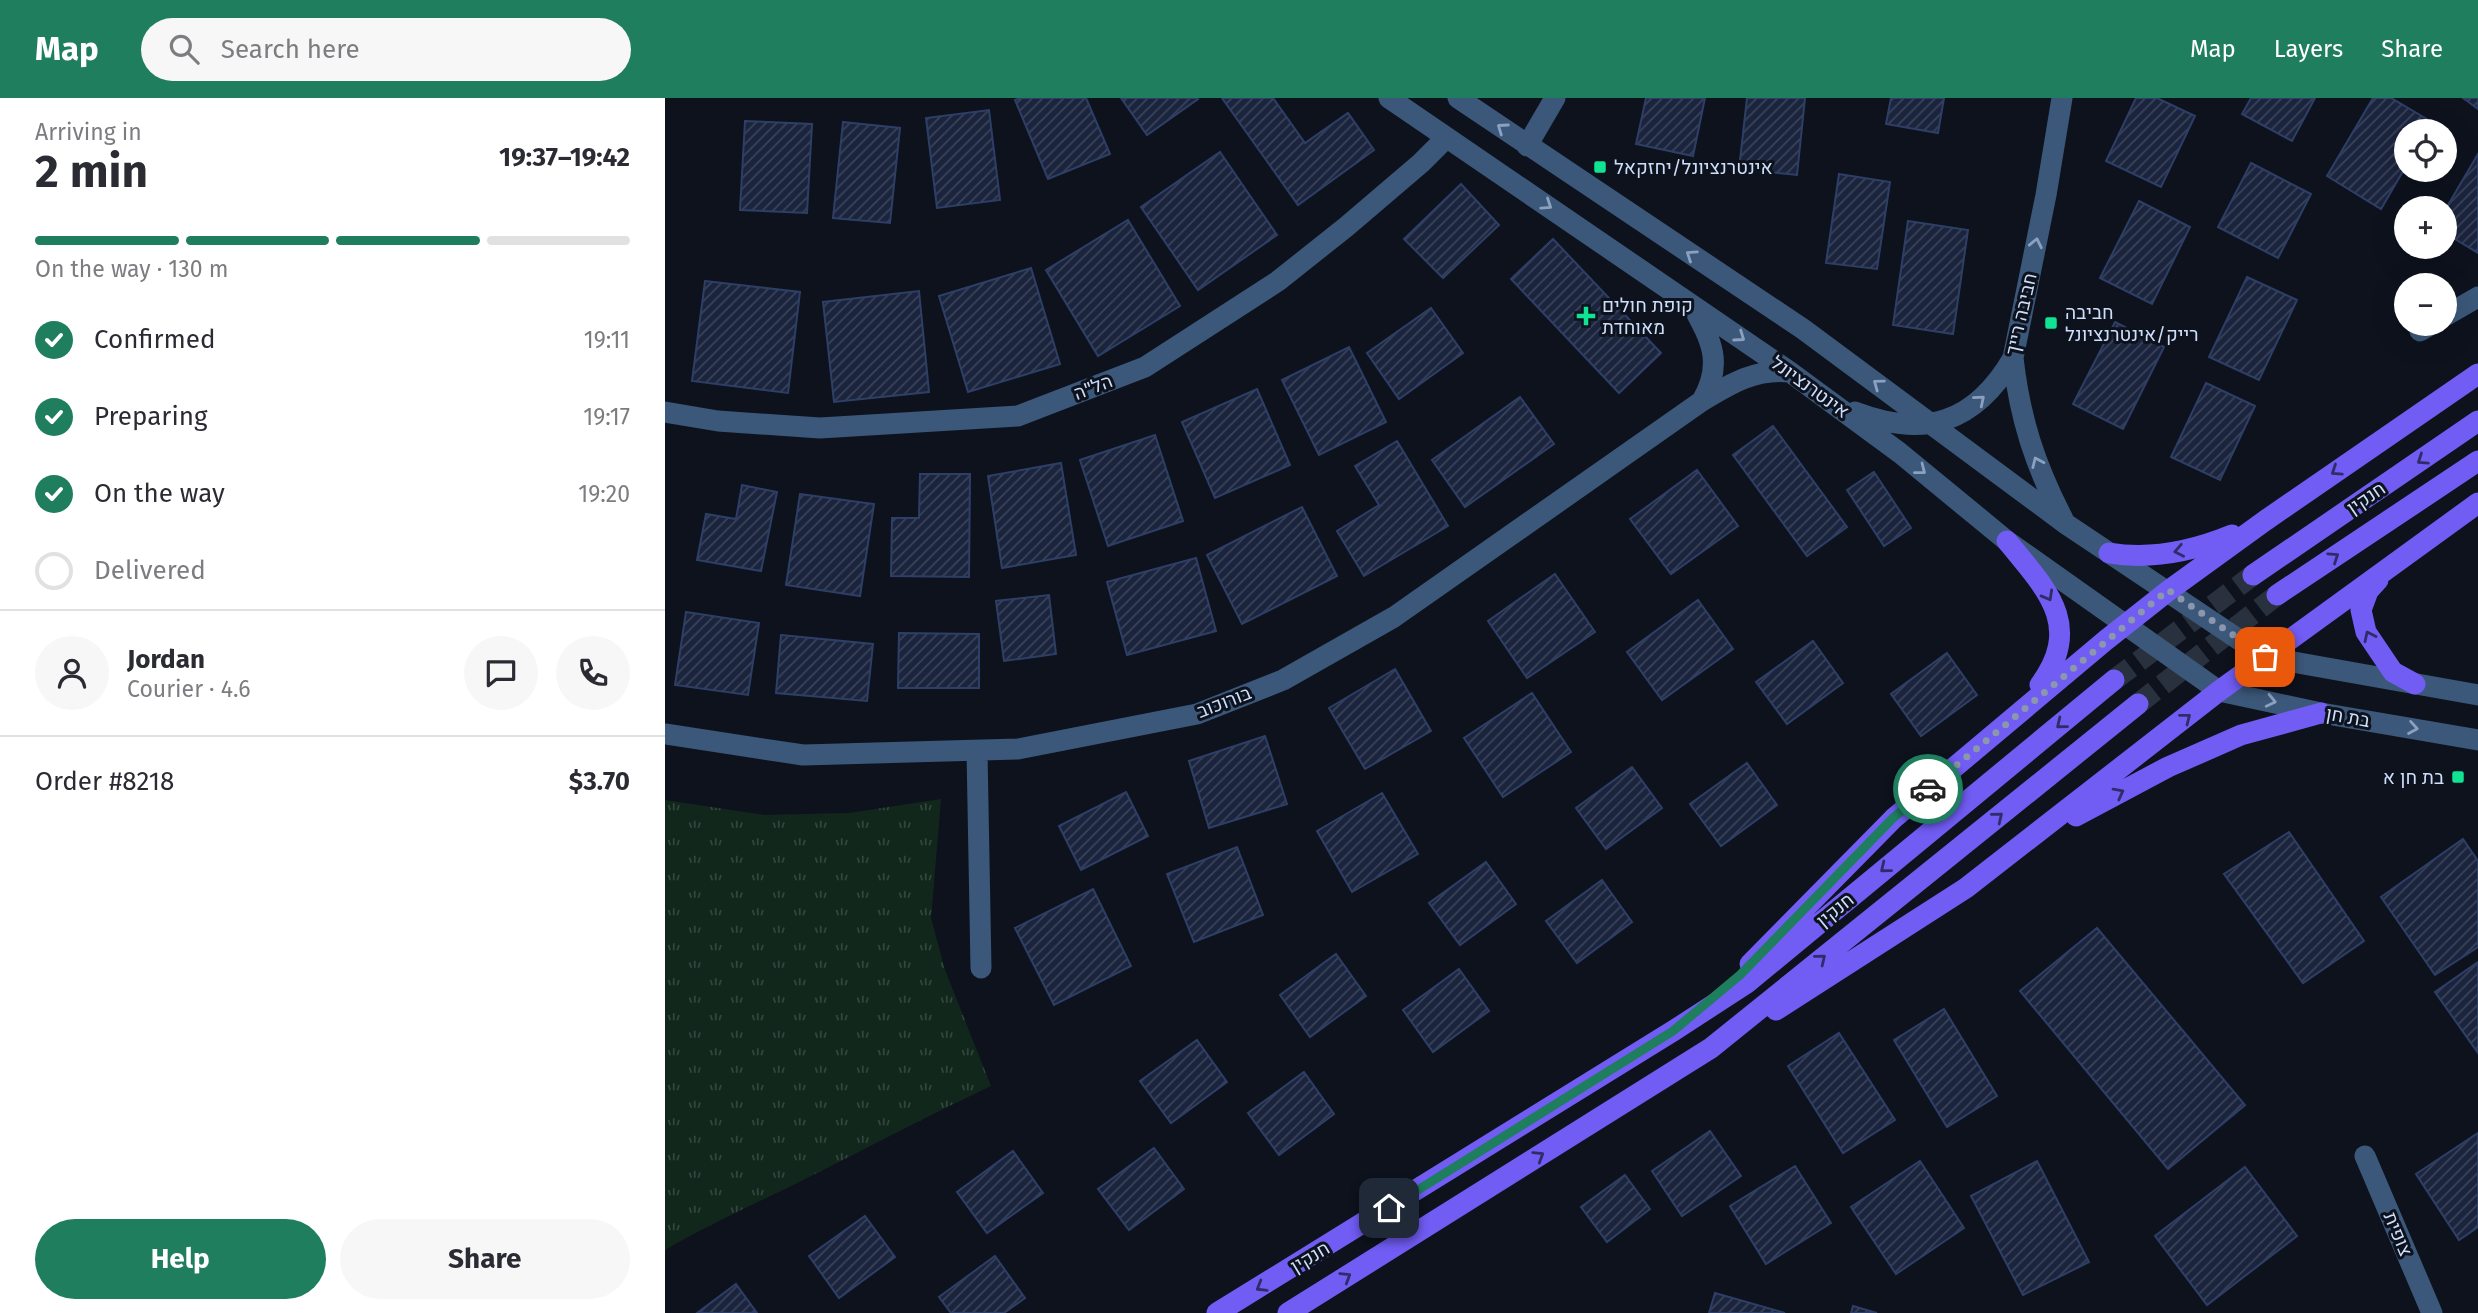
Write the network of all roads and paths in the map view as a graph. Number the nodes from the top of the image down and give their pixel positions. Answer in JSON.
{"nodes":[{"id":1,"x":1389,"y":98,"type":"edge"},
{"id":2,"x":1458,"y":98,"type":"edge"},
{"id":3,"x":1555,"y":98,"type":"edge"},
{"id":4,"x":2062,"y":98,"type":"edge"},
{"id":5,"x":1447,"y":138,"type":"junction"},
{"id":6,"x":1527,"y":146,"type":"junction"},
{"id":7,"x":2478,"y":297,"type":"edge"},
{"id":8,"x":1690,"y":302,"type":"junction"},
{"id":9,"x":2457,"y":309,"type":"edge"},
{"id":10,"x":2013,"y":358,"type":"junction"},
{"id":11,"x":1790,"y":372,"type":"junction"},
{"id":12,"x":2478,"y":374,"type":"edge"},
{"id":13,"x":1828,"y":399,"type":"junction"},
{"id":14,"x":1702,"y":401,"type":"junction"},
{"id":15,"x":665,"y":412,"type":"edge"},
{"id":16,"x":2478,"y":421,"type":"edge"},
{"id":17,"x":1933,"y":424,"type":"junction"},
{"id":18,"x":2478,"y":461,"type":"edge"},
{"id":19,"x":2478,"y":503,"type":"edge"},
{"id":20,"x":2266,"y":520,"type":"junction"},
{"id":21,"x":2066,"y":524,"type":"junction"},
{"id":22,"x":2007,"y":541,"type":"junction"},
{"id":23,"x":2109,"y":553,"type":"junction"},
{"id":24,"x":2392,"y":564,"type":"junction"},
{"id":25,"x":2253,"y":575,"type":"tunnel mouth"},
{"id":26,"x":2168,"y":590,"type":"junction"},
{"id":27,"x":2277,"y":595,"type":"tunnel mouth"},
{"id":28,"x":2126,"y":624,"type":"junction"},
{"id":29,"x":2265,"y":657,"type":"junction"},
{"id":30,"x":2114,"y":680,"type":"tunnel mouth"},
{"id":31,"x":2415,"y":684,"type":"junction"},
{"id":32,"x":2220,"y":691,"type":"junction"},
{"id":33,"x":2478,"y":695,"type":"edge"},
{"id":34,"x":2138,"y":704,"type":"tunnel mouth"},
{"id":35,"x":2321,"y":713,"type":"junction"},
{"id":36,"x":2015,"y":715,"type":"junction"},
{"id":37,"x":665,"y":734,"type":"edge"},
{"id":38,"x":2478,"y":740,"type":"edge"},
{"id":39,"x":977,"y":751,"type":"junction"},
{"id":40,"x":2016,"y":850,"type":"junction"},
{"id":41,"x":981,"y":968,"type":"dead end"},
{"id":42,"x":1673,"y":1031,"type":"junction"},
{"id":43,"x":1711,"y":1048,"type":"junction"},
{"id":44,"x":2365,"y":1156,"type":"dead end"},
{"id":45,"x":1217,"y":1313,"type":"edge"},
{"id":46,"x":1288,"y":1313,"type":"edge"},
{"id":47,"x":2432,"y":1313,"type":"edge"}],
"edges":[{"from":1,"to":5,"type":"street","name":"אינטרנציונל"},
{"from":6,"to":2,"type":"street","one_way":true},
{"from":3,"to":6,"type":"street"},
{"from":10,"to":4,"type":"street","name":"חביבה רייך","one_way":true},
{"from":5,"to":8,"type":"street","name":"אינטרנציונל","one_way":true},
{"from":5,"to":15,"type":"street","name":"הל\"ה"},
{"from":17,"to":6,"type":"street","one_way":true},
{"from":7,"to":9,"type":"street"},
{"from":8,"to":11,"type":"street","name":"אינטרנציונל","one_way":true},
{"from":8,"to":14,"type":"street"},
{"from":17,"to":10,"type":"street","name":"חביבה רייך","one_way":true},
{"from":21,"to":10,"type":"street","one_way":true},
{"from":11,"to":13,"type":"street","name":"אינטרנציונל"},
{"from":11,"to":14,"type":"street","name":"בורוכוב"},
{"from":12,"to":20,"type":"main road","one_way":true},
{"from":13,"to":17,"type":"street","name":"חביבה רייך"},
{"from":13,"to":22,"type":"street","name":"אינטרנציונל","one_way":true},
{"from":14,"to":39,"type":"street","name":"בורוכוב"},
{"from":16,"to":25,"type":"main road","name":"חנקין","one_way":true},
{"from":17,"to":21,"type":"street"},
{"from":27,"to":18,"type":"main road","name":"חנקין","one_way":true},
{"from":19,"to":24,"type":"main road"},
{"from":20,"to":23,"type":"main road","one_way":true},
{"from":20,"to":26,"type":"main road"},
{"from":21,"to":23,"type":"street"},
{"from":22,"to":28,"type":"street","name":"אינטרנציונל"},
{"from":22,"to":36,"type":"main road","one_way":true},
{"from":23,"to":26,"type":"street"},
{"from":24,"to":29,"type":"main road"},
{"from":31,"to":24,"type":"main road","one_way":true},
{"from":26,"to":28,"type":"main road"},
{"from":26,"to":29,"type":"street"},
{"from":28,"to":32,"type":"street","name":"אינטרנציונל"},
{"from":28,"to":36,"type":"main road"},
{"from":29,"to":31,"type":"street"},
{"from":29,"to":32,"type":"main road"},
{"from":30,"to":42,"type":"main road","name":"חנקין","one_way":true},
{"from":31,"to":33,"type":"street"},
{"from":32,"to":35,"type":"street","name":"בת חן","one_way":true},
{"from":40,"to":32,"type":"main road","one_way":true},
{"from":43,"to":34,"type":"main road","name":"חנקין","one_way":true},
{"from":35,"to":38,"type":"street","name":"בת חן","one_way":true},
{"from":40,"to":35,"type":"main road","one_way":true},
{"from":36,"to":42,"type":"main road"},
{"from":37,"to":39,"type":"street","name":"בורוכוב"},
{"from":39,"to":41,"type":"street"},
{"from":40,"to":43,"type":"main road"},
{"from":42,"to":45,"type":"main road","name":"חנקין","one_way":true},
{"from":46,"to":43,"type":"main road","name":"חנקין","one_way":true},
{"from":44,"to":47,"type":"street","name":"צופית"}]}
